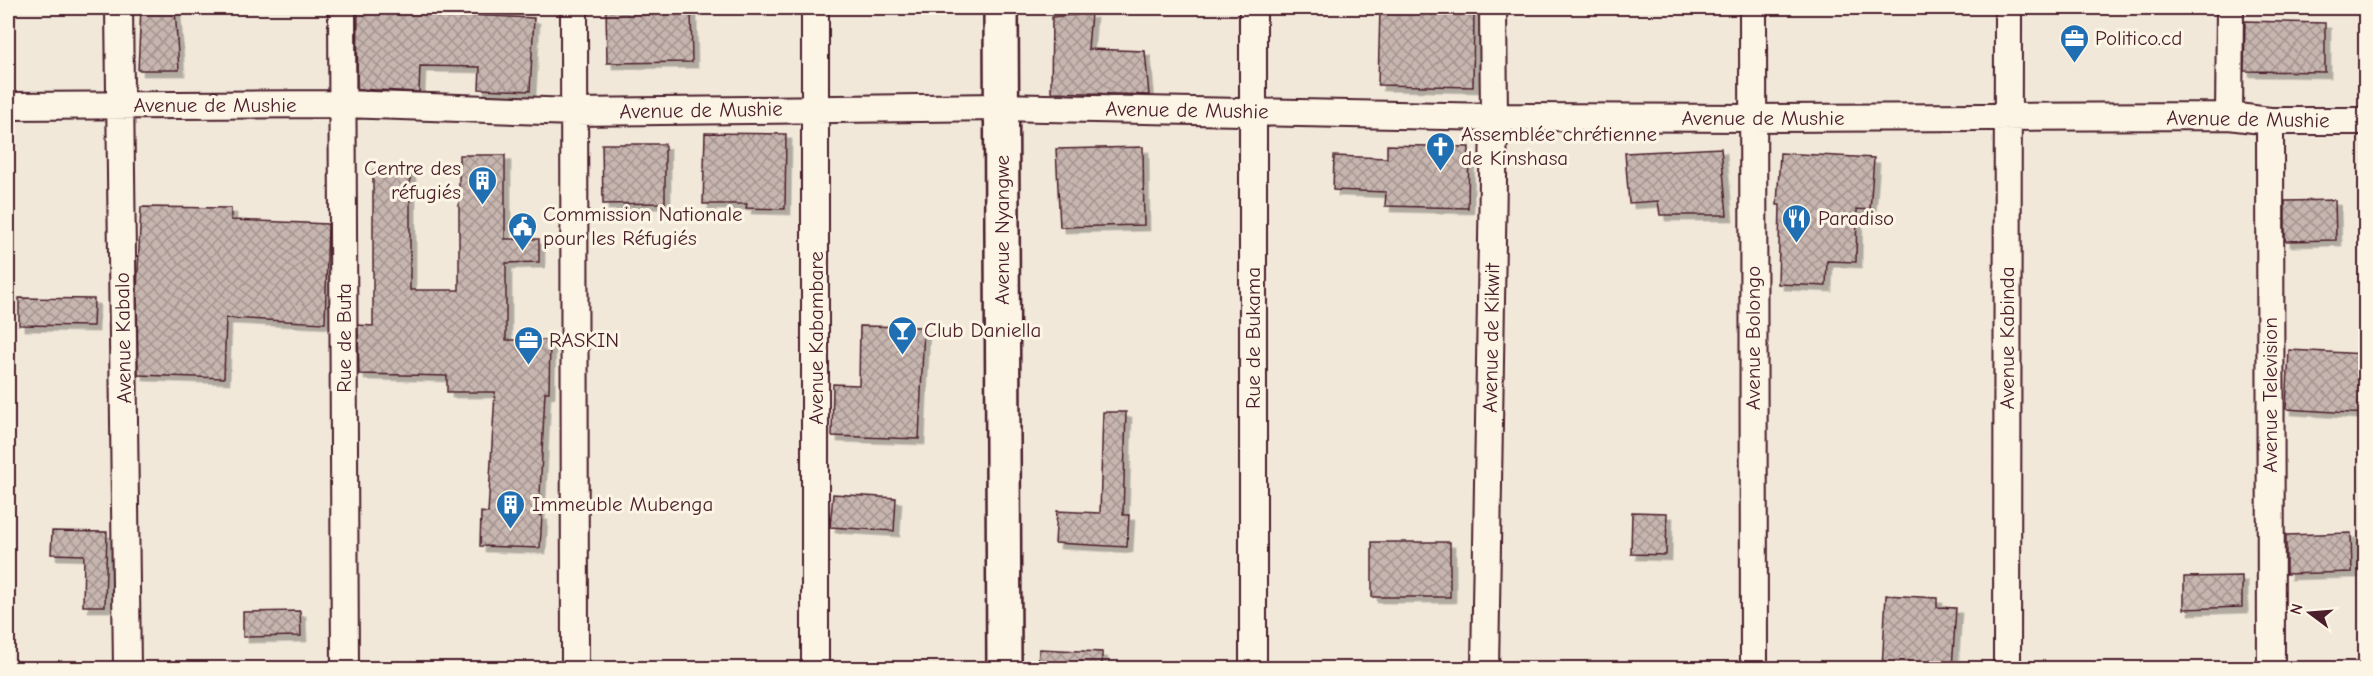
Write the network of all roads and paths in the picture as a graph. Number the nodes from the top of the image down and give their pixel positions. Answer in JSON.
{"nodes":[{"id":1,"x":119,"y":8,"type":"edge"},
{"id":2,"x":342,"y":8,"type":"edge"},
{"id":3,"x":574,"y":8,"type":"edge"},
{"id":4,"x":815,"y":8,"type":"edge"},
{"id":5,"x":1001,"y":8,"type":"edge"},
{"id":6,"x":1252,"y":8,"type":"edge"},
{"id":7,"x":1493,"y":8,"type":"edge"},
{"id":8,"x":1753,"y":8,"type":"edge"},
{"id":9,"x":2008,"y":8,"type":"edge"},
{"id":10,"x":2230,"y":8,"type":"edge"},
{"id":11,"x":343,"y":104,"type":"junction"},
{"id":12,"x":120,"y":105,"type":"junction"},
{"id":13,"x":8,"y":106,"type":"edge"},
{"id":14,"x":1001,"y":107,"type":"junction"},
{"id":15,"x":816,"y":108,"type":"junction"},
{"id":16,"x":1253,"y":111,"type":"junction"},
{"id":17,"x":574,"y":112,"type":"junction"},
{"id":18,"x":2229,"y":116,"type":"junction"},
{"id":19,"x":1494,"y":117,"type":"junction"},
{"id":20,"x":1752,"y":118,"type":"junction"},
{"id":21,"x":2007,"y":118,"type":"junction"},
{"id":22,"x":2270,"y":121,"type":"junction"},
{"id":23,"x":2366,"y":122,"type":"edge"},
{"id":24,"x":127,"y":669,"type":"edge"},
{"id":25,"x":345,"y":669,"type":"edge"},
{"id":26,"x":575,"y":669,"type":"edge"},
{"id":27,"x":815,"y":669,"type":"edge"},
{"id":28,"x":1004,"y":669,"type":"edge"},
{"id":29,"x":1253,"y":669,"type":"edge"},
{"id":30,"x":1485,"y":669,"type":"edge"},
{"id":31,"x":1754,"y":669,"type":"edge"},
{"id":32,"x":2007,"y":669,"type":"edge"},
{"id":33,"x":2271,"y":669,"type":"edge"}],
"edges":[{"from":1,"to":12,"type":"street","name":"Avenue Kabalo"},
{"from":2,"to":11,"type":"street","name":"Rue de Buta"},
{"from":3,"to":17,"type":"street"},
{"from":4,"to":15,"type":"street","name":"Avenue Kabambare"},
{"from":5,"to":14,"type":"main road","name":"Avenue Nyangwe"},
{"from":6,"to":16,"type":"street","name":"Rue de Bukama"},
{"from":7,"to":19,"type":"street","name":"Avenue de Kikwit"},
{"from":8,"to":20,"type":"street","name":"Avenue Bolongo"},
{"from":9,"to":21,"type":"street","name":"Avenue Kabinda"},
{"from":10,"to":18,"type":"street"},
{"from":11,"to":12,"type":"street","name":"Avenue de Mushie"},
{"from":11,"to":17,"type":"street","name":"Avenue de Mushie"},
{"from":11,"to":25,"type":"street","name":"Rue de Buta"},
{"from":12,"to":13,"type":"street","name":"Avenue de Mushie"},
{"from":12,"to":24,"type":"street","name":"Avenue Kabalo"},
{"from":14,"to":15,"type":"street","name":"Avenue de Mushie"},
{"from":14,"to":16,"type":"street","name":"Avenue de Mushie"},
{"from":14,"to":28,"type":"main road","name":"Avenue Nyangwe"},
{"from":15,"to":17,"type":"street","name":"Avenue de Mushie"},
{"from":15,"to":27,"type":"street","name":"Avenue Kabambare"},
{"from":16,"to":19,"type":"street","name":"Avenue de Mushie"},
{"from":16,"to":29,"type":"street","name":"Rue de Bukama"},
{"from":17,"to":26,"type":"street"},
{"from":18,"to":21,"type":"street","name":"Avenue de Mushie"},
{"from":18,"to":22,"type":"street","name":"Avenue de Mushie"},
{"from":19,"to":20,"type":"street","name":"Avenue de Mushie"},
{"from":19,"to":30,"type":"street","name":"Avenue de Kikwit"},
{"from":20,"to":21,"type":"street","name":"Avenue de Mushie"},
{"from":20,"to":31,"type":"street","name":"Avenue Bolongo"},
{"from":21,"to":32,"type":"street","name":"Avenue Kabinda"},
{"from":22,"to":23,"type":"street","name":"Avenue de Mushie"},
{"from":22,"to":33,"type":"street","name":"Avenue Television"}]}
